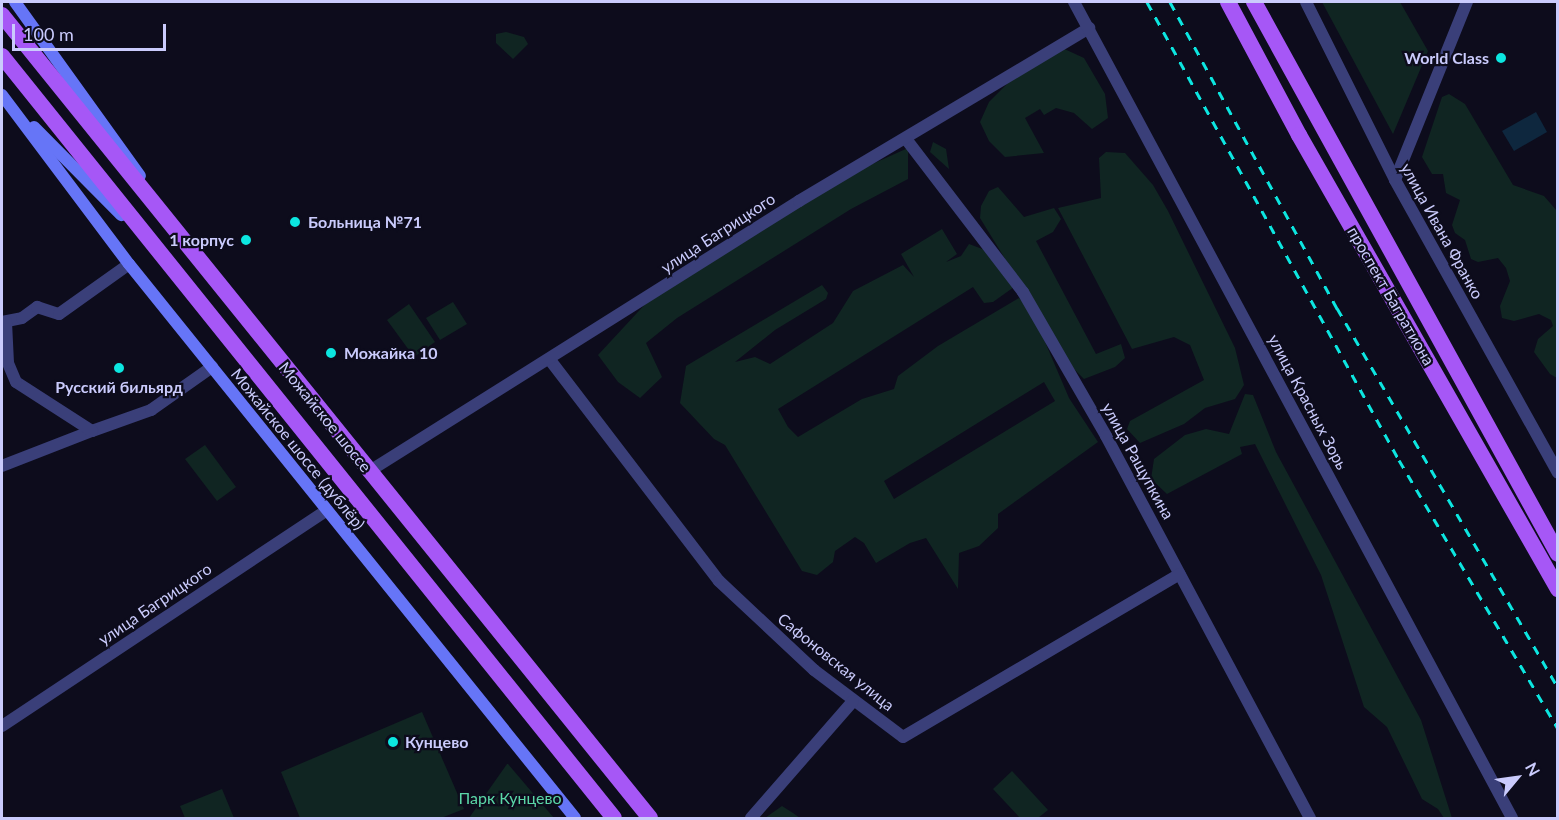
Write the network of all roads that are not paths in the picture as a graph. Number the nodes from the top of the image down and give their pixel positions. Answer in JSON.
{"nodes":[{"id":1,"x":15,"y":2,"type":"edge"},
{"id":2,"x":1074,"y":2,"type":"edge"},
{"id":3,"x":1228,"y":2,"type":"edge"},
{"id":4,"x":1254,"y":2,"type":"edge"},
{"id":5,"x":1306,"y":2,"type":"edge"},
{"id":6,"x":1467,"y":2,"type":"edge"},
{"id":7,"x":2,"y":15,"type":"edge"},
{"id":8,"x":1089,"y":28,"type":"junction"},
{"id":9,"x":2,"y":56,"type":"edge"},
{"id":10,"x":2,"y":95,"type":"edge"},
{"id":11,"x":906,"y":139,"type":"junction"},
{"id":12,"x":1395,"y":180,"type":"junction"},
{"id":13,"x":179,"y":234,"type":"junction"},
{"id":14,"x":156,"y":250,"type":"junction"},
{"id":15,"x":129,"y":264,"type":"junction"},
{"id":16,"x":4,"y":322,"type":"edge"},
{"id":17,"x":550,"y":360,"type":"junction"},
{"id":18,"x":212,"y":367,"type":"junction"},
{"id":19,"x":92,"y":431,"type":"junction"},
{"id":20,"x":2,"y":466,"type":"edge"},
{"id":21,"x":368,"y":471,"type":"junction"},
{"id":22,"x":1557,"y":473,"type":"edge"},
{"id":23,"x":327,"y":510,"type":"junction"},
{"id":24,"x":1557,"y":554,"type":"edge"},
{"id":25,"x":1180,"y":574,"type":"junction"},
{"id":26,"x":1557,"y":589,"type":"edge"},
{"id":27,"x":853,"y":701,"type":"junction"},
{"id":28,"x":2,"y":726,"type":"edge"},
{"id":29,"x":575,"y":819,"type":"edge"},
{"id":30,"x":614,"y":819,"type":"edge"},
{"id":31,"x":650,"y":819,"type":"edge"},
{"id":32,"x":751,"y":819,"type":"edge"},
{"id":33,"x":1310,"y":819,"type":"edge"},
{"id":34,"x":1512,"y":819,"type":"edge"}],
"edges":[{"from":1,"to":13,"type":"main road"},
{"from":2,"to":8,"type":"street","name":"улица Красных Зорь"},
{"from":3,"to":26,"type":"main road","name":"проспект Багратиона"},
{"from":4,"to":24,"type":"main road","name":"проспект Багратиона"},
{"from":5,"to":12,"type":"street","name":"улица Ивана Франко"},
{"from":6,"to":12,"type":"street"},
{"from":7,"to":13,"type":"main road","name":"Можайское шоссе"},
{"from":8,"to":11,"type":"street","name":"улица Багрицкого"},
{"from":8,"to":34,"type":"street","name":"улица Красных Зорь"},
{"from":9,"to":14,"type":"main road","name":"Можайское шоссе"},
{"from":10,"to":14,"type":"main road"},
{"from":10,"to":15,"type":"main road","name":"Можайское шоссе (дублёр)"},
{"from":11,"to":17,"type":"street","name":"улица Багрицкого"},
{"from":11,"to":25,"type":"street","name":"улица Ращупкина"},
{"from":12,"to":22,"type":"street","name":"улица Ивана Франко"},
{"from":13,"to":21,"type":"main road","name":"Можайское шоссе"},
{"from":14,"to":30,"type":"main road","name":"Можайское шоссе"},
{"from":15,"to":16,"type":"street"},
{"from":15,"to":18,"type":"main road","name":"Можайское шоссе (дублёр)"},
{"from":16,"to":19,"type":"street"},
{"from":17,"to":21,"type":"street","name":"улица Багрицкого"},
{"from":17,"to":27,"type":"street","name":"Сафоновская улица"},
{"from":18,"to":19,"type":"street"},
{"from":18,"to":23,"type":"main road","name":"Можайское шоссе (дублёр)"},
{"from":19,"to":20,"type":"street"},
{"from":21,"to":31,"type":"main road","name":"Можайское шоссе"},
{"from":23,"to":28,"type":"street","name":"улица Багрицкого"},
{"from":23,"to":29,"type":"main road","name":"Можайское шоссе (дублёр)"},
{"from":25,"to":27,"type":"street","name":"Сафоновская улица"},
{"from":25,"to":33,"type":"street","name":"улица Ращупкина"},
{"from":27,"to":32,"type":"street"}]}
